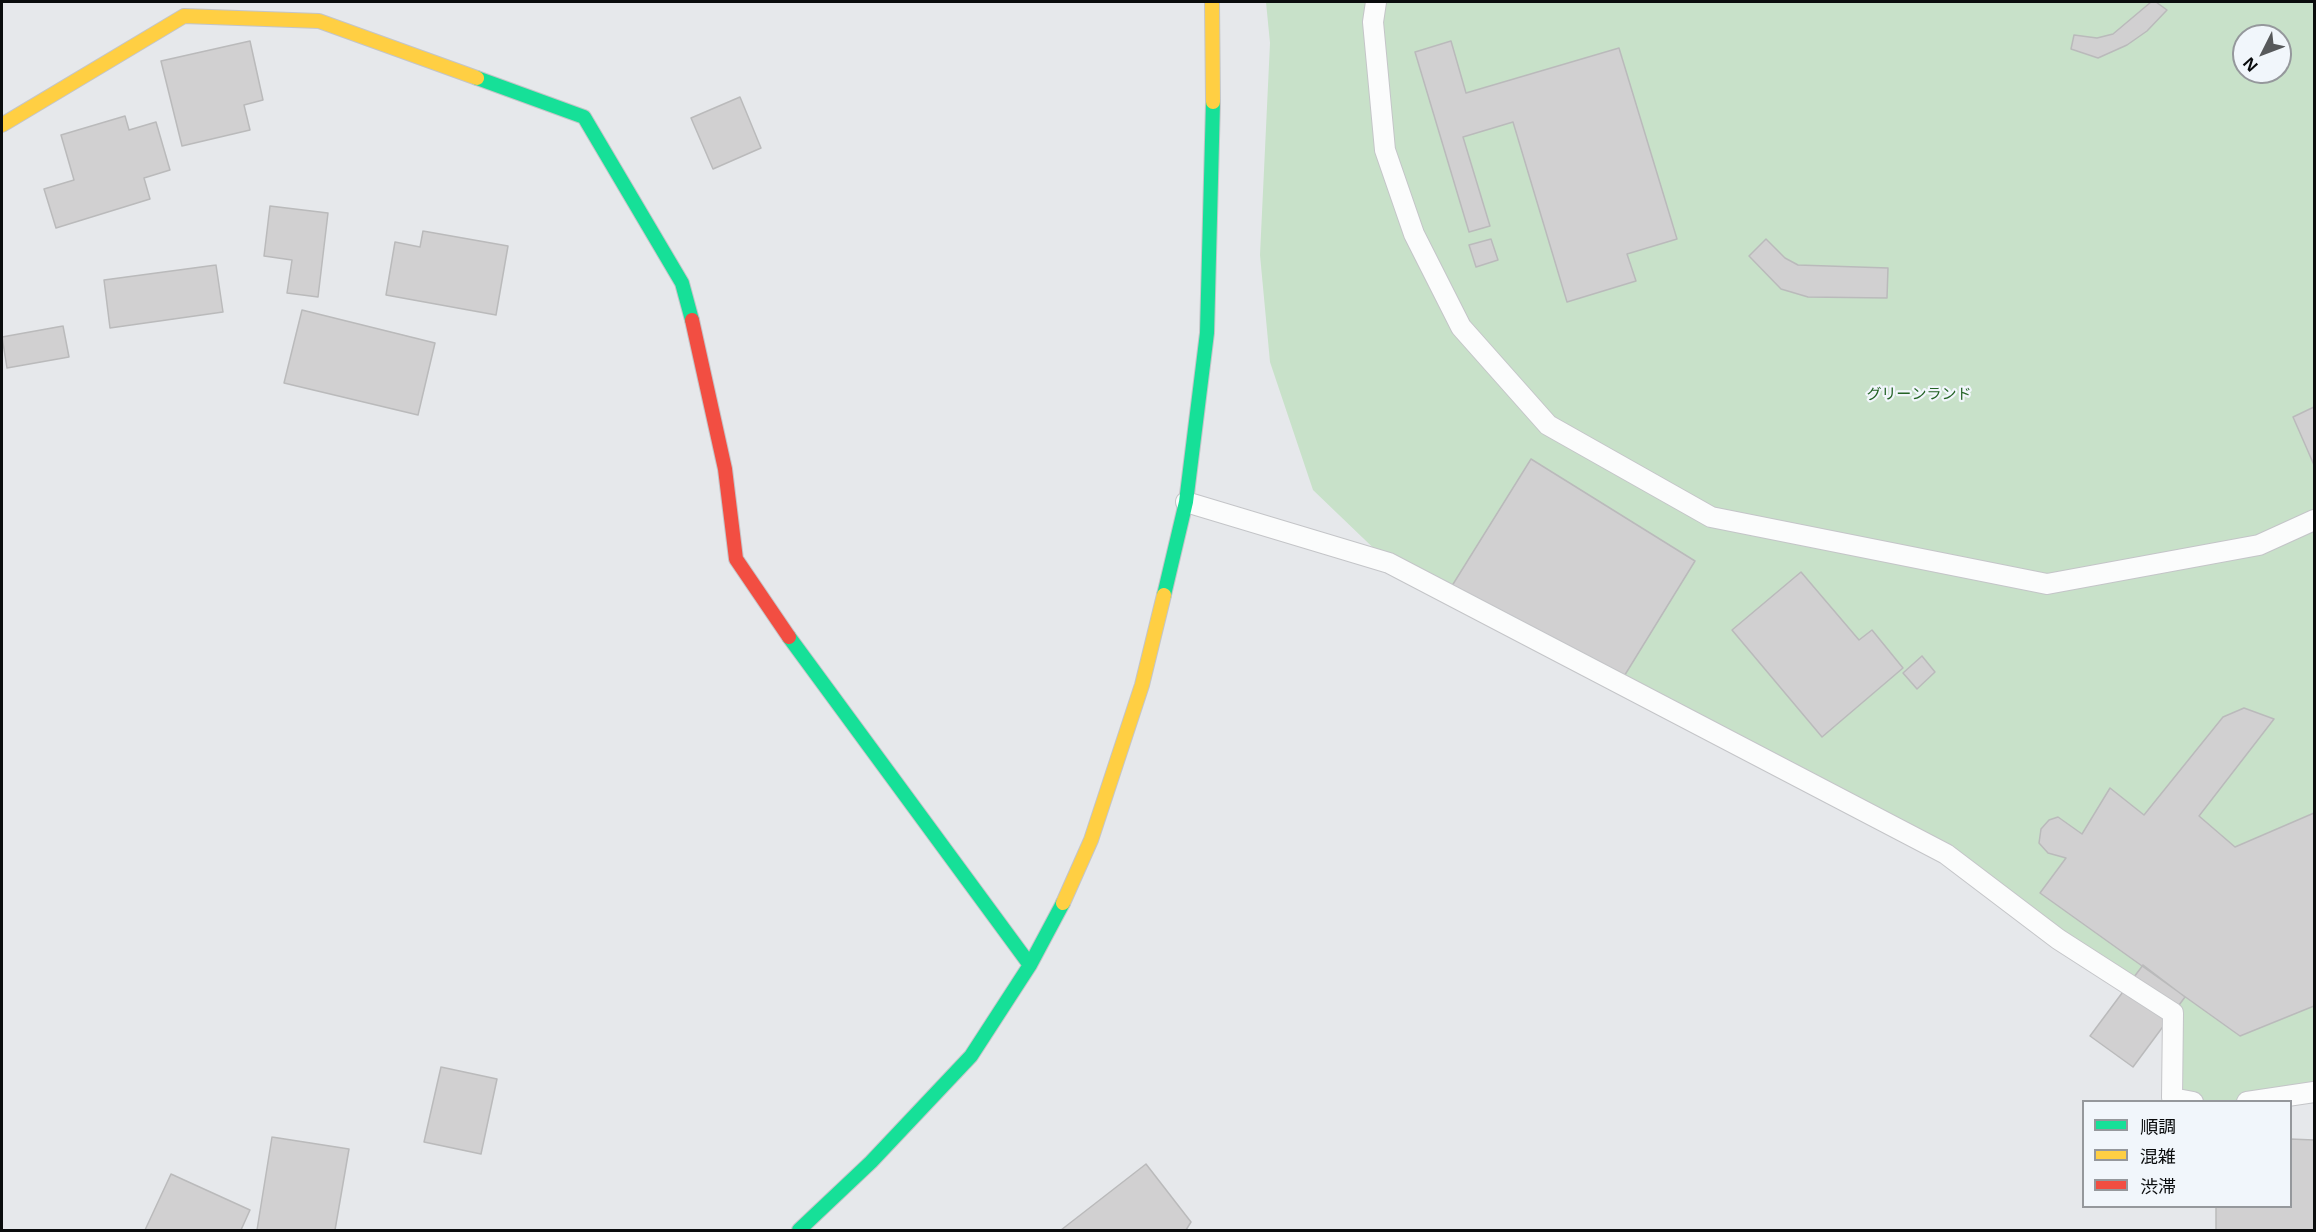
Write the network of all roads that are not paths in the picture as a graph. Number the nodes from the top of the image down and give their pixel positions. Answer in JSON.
{"nodes":[{"id":1,"x":1212,"y":2,"type":"edge"},
{"id":2,"x":1376,"y":2,"type":"edge"},
{"id":3,"x":2,"y":125,"type":"edge"},
{"id":4,"x":1186,"y":502,"type":"junction"},
{"id":5,"x":2314,"y":520,"type":"edge"},
{"id":6,"x":1030,"y":965,"type":"junction"},
{"id":7,"x":2314,"y":1092,"type":"edge"},
{"id":8,"x":2186,"y":1100,"type":"edge"},
{"id":9,"x":2254,"y":1100,"type":"edge"},
{"id":10,"x":799,"y":1230,"type":"edge"}],
"edges":[{"from":1,"to":4,"type":"street"},
{"from":2,"to":5,"type":"lane"},
{"from":3,"to":6,"type":"street"},
{"from":4,"to":6,"type":"street"},
{"from":4,"to":8,"type":"lane"},
{"from":6,"to":10,"type":"street"},
{"from":7,"to":9,"type":"lane"}]}
